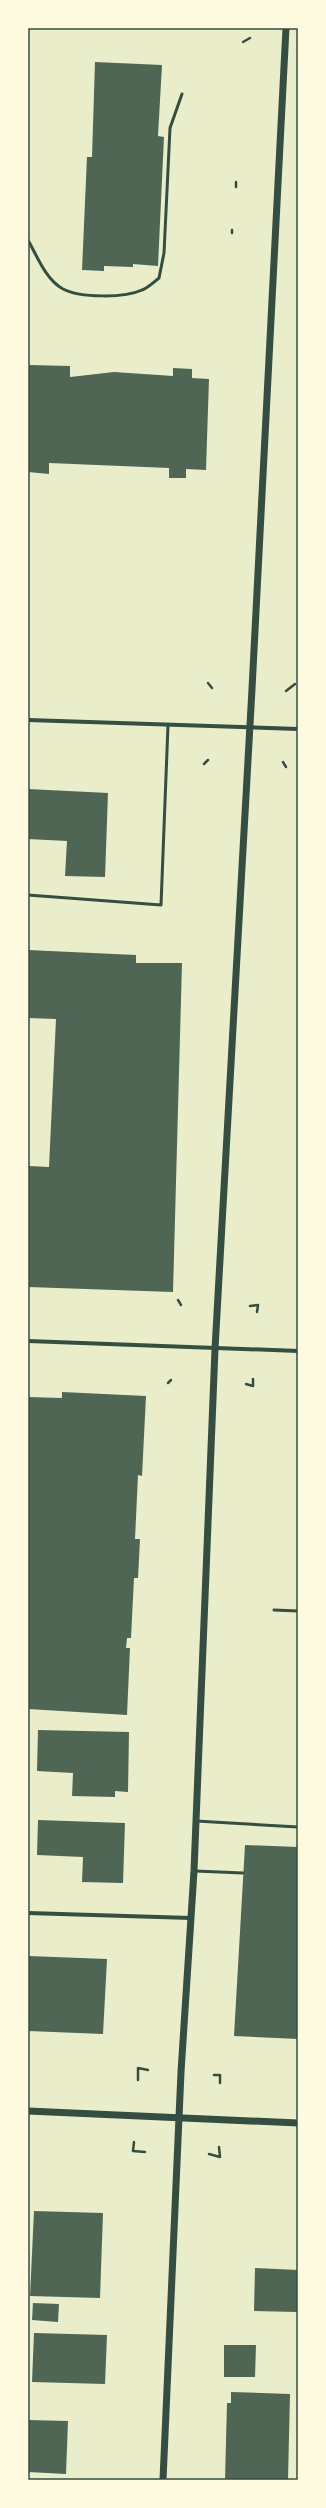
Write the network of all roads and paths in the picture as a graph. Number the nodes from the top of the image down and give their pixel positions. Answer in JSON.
{"nodes":[{"id":1,"x":286,"y":28,"type":"edge"},
{"id":2,"x":250,"y":38,"type":"dead end"},
{"id":3,"x":243,"y":42,"type":"dead end"},
{"id":4,"x":182,"y":94,"type":"dead end"},
{"id":5,"x":236,"y":182,"type":"dead end"},
{"id":6,"x":236,"y":187,"type":"dead end"},
{"id":7,"x":28,"y":240,"type":"edge"},
{"id":8,"x":208,"y":682,"type":"dead end"},
{"id":9,"x":295,"y":684,"type":"dead end"},
{"id":10,"x":212,"y":688,"type":"dead end"},
{"id":11,"x":286,"y":691,"type":"dead end"},
{"id":12,"x":28,"y":720,"type":"edge"},
{"id":13,"x":168,"y":725,"type":"junction"},
{"id":14,"x":250,"y":726,"type":"junction"},
{"id":15,"x":298,"y":729,"type":"edge"},
{"id":16,"x":208,"y":760,"type":"dead end"},
{"id":17,"x":283,"y":762,"type":"dead end"},
{"id":18,"x":204,"y":764,"type":"dead end"},
{"id":19,"x":286,"y":767,"type":"dead end"},
{"id":20,"x":28,"y":895,"type":"edge"},
{"id":21,"x":178,"y":1300,"type":"dead end"},
{"id":22,"x":181,"y":1305,"type":"dead end"},
{"id":23,"x":250,"y":1306,"type":"dead end"},
{"id":24,"x":257,"y":1312,"type":"dead end"},
{"id":25,"x":28,"y":1341,"type":"edge"},
{"id":26,"x":215,"y":1349,"type":"junction"},
{"id":27,"x":298,"y":1351,"type":"edge"},
{"id":28,"x":253,"y":1379,"type":"dead end"},
{"id":29,"x":171,"y":1380,"type":"dead end"},
{"id":30,"x":168,"y":1383,"type":"dead end"},
{"id":31,"x":246,"y":1384,"type":"dead end"},
{"id":32,"x":274,"y":1610,"type":"dead end"},
{"id":33,"x":298,"y":1611,"type":"edge"},
{"id":34,"x":196,"y":1821,"type":"junction"},
{"id":35,"x":298,"y":1827,"type":"edge"},
{"id":36,"x":194,"y":1871,"type":"junction"},
{"id":37,"x":243,"y":1873,"type":"dead end"},
{"id":38,"x":28,"y":1913,"type":"edge"},
{"id":39,"x":191,"y":1918,"type":"junction"},
{"id":40,"x":148,"y":2070,"type":"dead end"},
{"id":41,"x":214,"y":2075,"type":"dead end"},
{"id":42,"x":138,"y":2080,"type":"dead end"},
{"id":43,"x":220,"y":2083,"type":"dead end"},
{"id":44,"x":28,"y":2111,"type":"edge"},
{"id":45,"x":180,"y":2117,"type":"junction"},
{"id":46,"x":298,"y":2123,"type":"edge"},
{"id":47,"x":134,"y":2142,"type":"dead end"},
{"id":48,"x":219,"y":2147,"type":"dead end"},
{"id":49,"x":145,"y":2152,"type":"dead end"},
{"id":50,"x":208,"y":2154,"type":"dead end"},
{"id":51,"x":163,"y":2480,"type":"edge"}],
"edges":[{"from":1,"to":14,"type":"street"},
{"from":2,"to":3,"type":"path"},
{"from":4,"to":7,"type":"lane"},
{"from":5,"to":6,"type":"path"},
{"from":8,"to":10,"type":"path"},
{"from":9,"to":11,"type":"path"},
{"from":12,"to":13,"type":"street"},
{"from":13,"to":14,"type":"street"},
{"from":13,"to":20,"type":"lane"},
{"from":14,"to":15,"type":"street"},
{"from":14,"to":26,"type":"street"},
{"from":16,"to":18,"type":"path"},
{"from":17,"to":19,"type":"path"},
{"from":21,"to":22,"type":"path"},
{"from":23,"to":24,"type":"path"},
{"from":25,"to":26,"type":"street"},
{"from":26,"to":27,"type":"street"},
{"from":26,"to":34,"type":"street"},
{"from":28,"to":31,"type":"path"},
{"from":29,"to":30,"type":"path"},
{"from":32,"to":33,"type":"lane"},
{"from":34,"to":35,"type":"lane"},
{"from":34,"to":36,"type":"street"},
{"from":36,"to":37,"type":"lane"},
{"from":36,"to":39,"type":"street"},
{"from":38,"to":39,"type":"street"},
{"from":39,"to":45,"type":"street"},
{"from":40,"to":42,"type":"path"},
{"from":41,"to":43,"type":"path"},
{"from":44,"to":45,"type":"street"},
{"from":45,"to":46,"type":"street"},
{"from":45,"to":51,"type":"street"},
{"from":47,"to":49,"type":"path"},
{"from":48,"to":50,"type":"path"}]}
